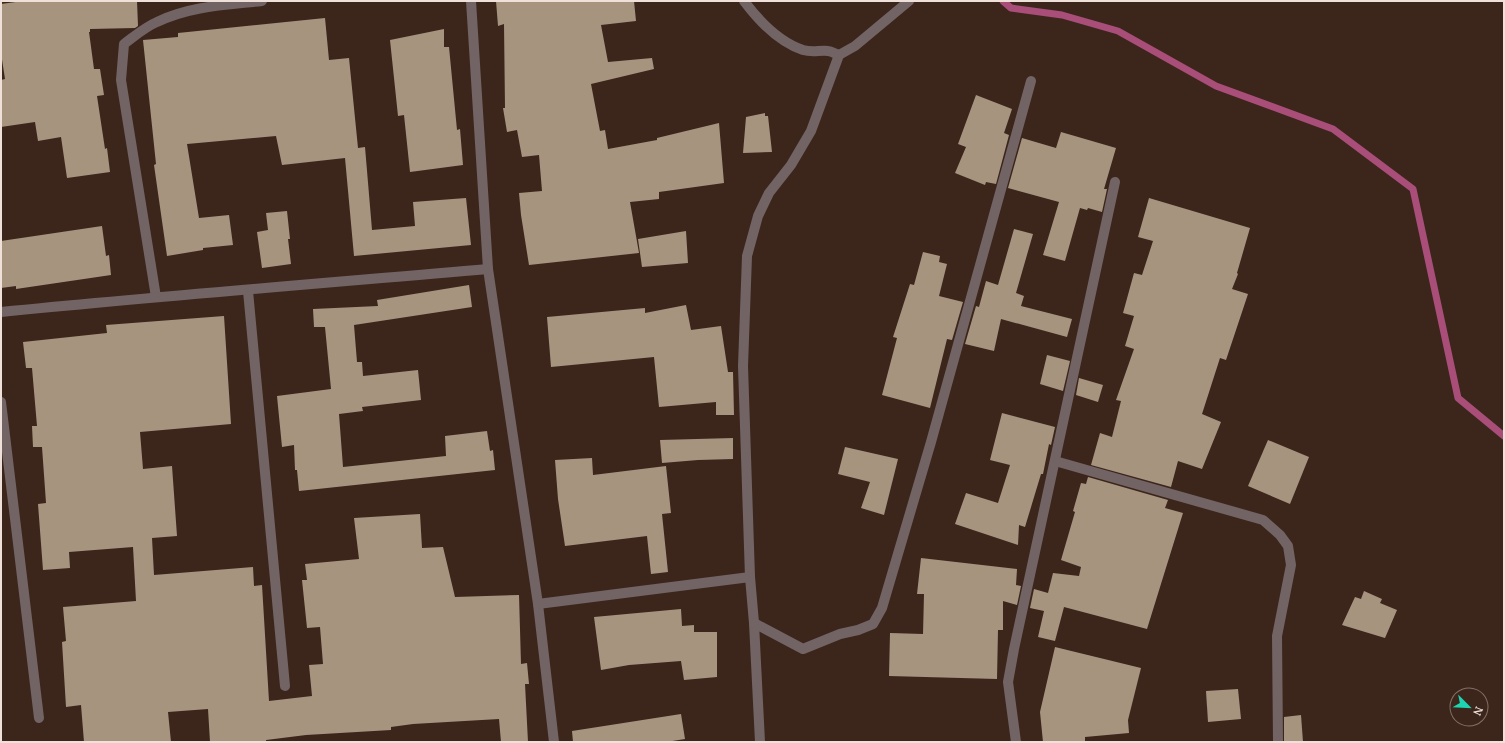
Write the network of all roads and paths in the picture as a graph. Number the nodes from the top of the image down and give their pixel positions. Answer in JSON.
{"nodes":[{"id":1,"x":262,"y":1,"type":"edge"},
{"id":2,"x":471,"y":1,"type":"edge"},
{"id":3,"x":744,"y":1,"type":"edge"},
{"id":4,"x":909,"y":1,"type":"edge"},
{"id":5,"x":839,"y":55,"type":"junction"},
{"id":6,"x":1031,"y":81,"type":"dead end"},
{"id":7,"x":1115,"y":182,"type":"dead end"},
{"id":8,"x":488,"y":269,"type":"junction"},
{"id":9,"x":248,"y":290,"type":"junction"},
{"id":10,"x":156,"y":297,"type":"junction"},
{"id":11,"x":1,"y":312,"type":"edge"},
{"id":12,"x":1,"y":402,"type":"edge"},
{"id":13,"x":1055,"y":461,"type":"junction"},
{"id":14,"x":750,"y":577,"type":"junction"},
{"id":15,"x":538,"y":604,"type":"junction"},
{"id":16,"x":754,"y":624,"type":"junction"},
{"id":17,"x":285,"y":686,"type":"dead end"},
{"id":18,"x":38,"y":718,"type":"dead end"},
{"id":19,"x":554,"y":742,"type":"edge"},
{"id":20,"x":760,"y":742,"type":"edge"},
{"id":21,"x":1016,"y":742,"type":"edge"},
{"id":22,"x":1278,"y":742,"type":"edge"}],
"edges":[{"from":1,"to":10,"type":"street"},
{"from":2,"to":8,"type":"street"},
{"from":3,"to":5,"type":"street"},
{"from":4,"to":5,"type":"street"},
{"from":5,"to":14,"type":"street"},
{"from":6,"to":16,"type":"street"},
{"from":7,"to":13,"type":"street"},
{"from":8,"to":9,"type":"street"},
{"from":8,"to":15,"type":"street"},
{"from":9,"to":10,"type":"street"},
{"from":9,"to":17,"type":"street"},
{"from":10,"to":11,"type":"street"},
{"from":12,"to":18,"type":"street"},
{"from":13,"to":21,"type":"street"},
{"from":13,"to":22,"type":"street"},
{"from":14,"to":15,"type":"street"},
{"from":14,"to":16,"type":"street"},
{"from":15,"to":19,"type":"street"},
{"from":16,"to":20,"type":"street"}]}
